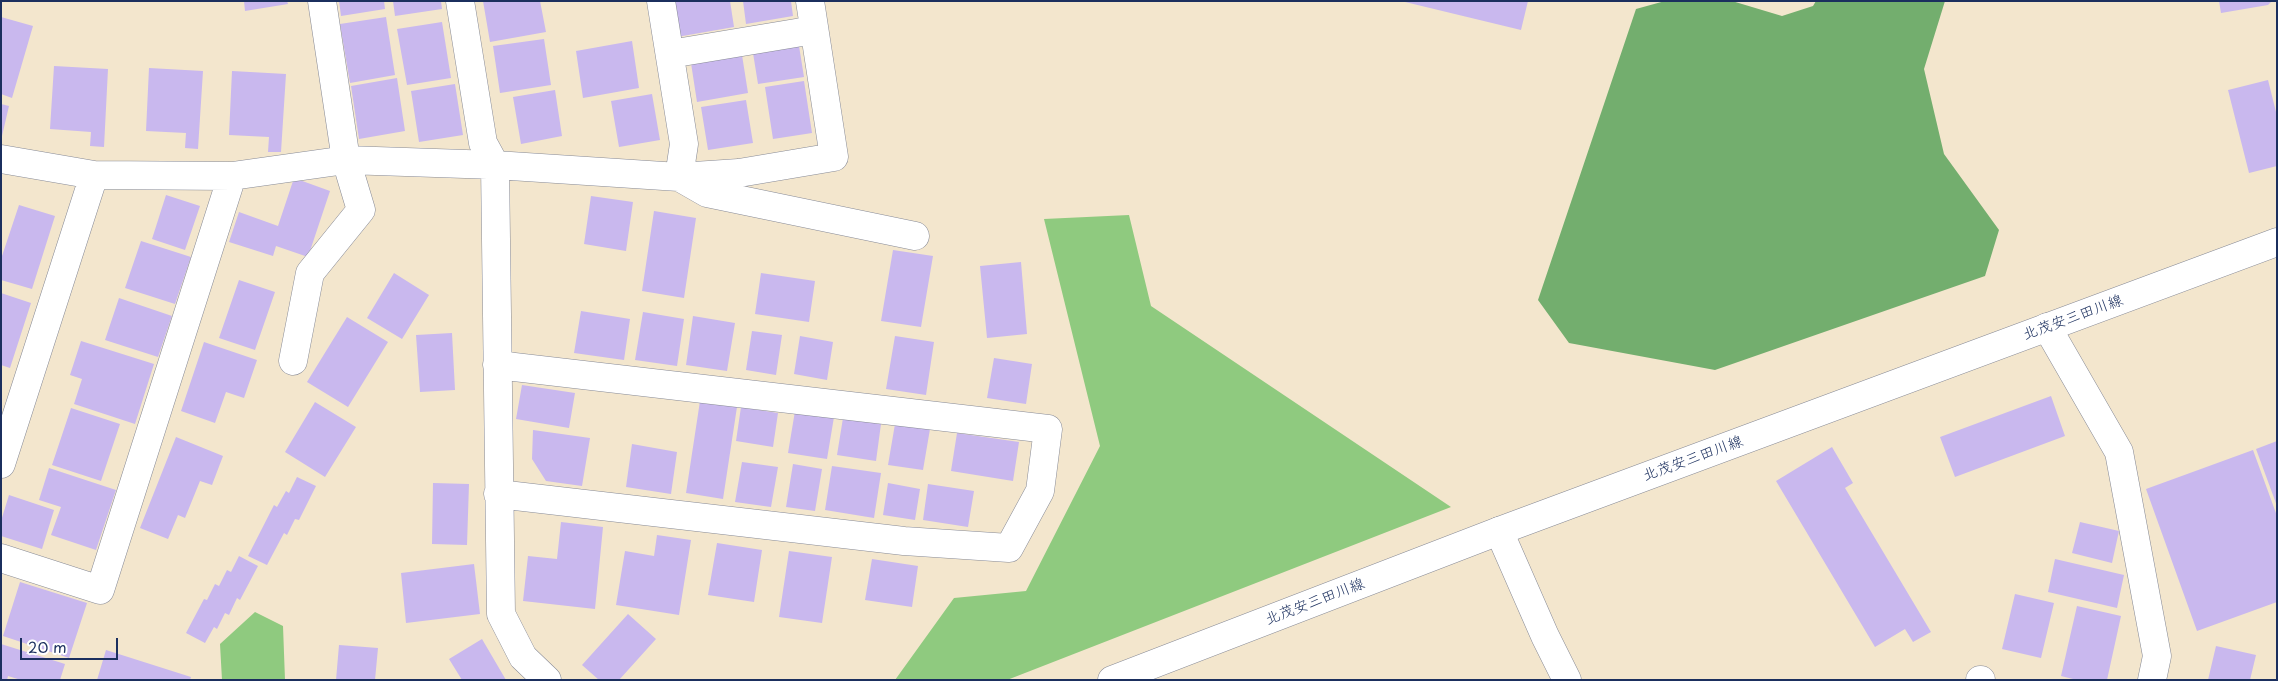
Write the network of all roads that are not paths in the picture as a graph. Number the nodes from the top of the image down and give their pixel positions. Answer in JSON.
{"nodes":[{"id":1,"x":322,"y":1,"type":"edge"},
{"id":2,"x":460,"y":1,"type":"edge"},
{"id":3,"x":662,"y":1,"type":"edge"},
{"id":4,"x":810,"y":1,"type":"edge"},
{"id":5,"x":814,"y":30,"type":"junction"},
{"id":6,"x":670,"y":54,"type":"junction"},
{"id":7,"x":1,"y":159,"type":"edge"},
{"id":8,"x":346,"y":160,"type":"junction"},
{"id":9,"x":495,"y":165,"type":"junction"},
{"id":10,"x":94,"y":175,"type":"junction"},
{"id":11,"x":232,"y":176,"type":"junction"},
{"id":12,"x":679,"y":177,"type":"junction"},
{"id":13,"x":915,"y":236,"type":"dead end"},
{"id":14,"x":2277,"y":242,"type":"edge"},
{"id":15,"x":2047,"y":327,"type":"junction"},
{"id":16,"x":293,"y":362,"type":"dead end"},
{"id":17,"x":497,"y":365,"type":"junction"},
{"id":18,"x":1,"y":464,"type":"edge"},
{"id":19,"x":498,"y":494,"type":"junction"},
{"id":20,"x":1499,"y":531,"type":"junction"},
{"id":21,"x":1,"y":558,"type":"edge"},
{"id":22,"x":547,"y":680,"type":"edge"},
{"id":23,"x":1112,"y":680,"type":"edge"},
{"id":24,"x":1568,"y":680,"type":"edge"},
{"id":25,"x":2152,"y":680,"type":"edge"}],
"edges":[{"from":1,"to":8,"type":"street"},
{"from":2,"to":9,"type":"street"},
{"from":3,"to":6,"type":"street"},
{"from":4,"to":5,"type":"street"},
{"from":5,"to":6,"type":"street"},
{"from":5,"to":12,"type":"street"},
{"from":6,"to":12,"type":"street"},
{"from":7,"to":10,"type":"street"},
{"from":8,"to":9,"type":"street"},
{"from":8,"to":11,"type":"street"},
{"from":8,"to":16,"type":"street"},
{"from":9,"to":12,"type":"street"},
{"from":9,"to":17,"type":"street"},
{"from":10,"to":11,"type":"street"},
{"from":10,"to":18,"type":"street"},
{"from":11,"to":21,"type":"street"},
{"from":12,"to":13,"type":"street"},
{"from":14,"to":15,"type":"street","name":"北茂安三田川線"},
{"from":15,"to":20,"type":"street","name":"北茂安三田川線"},
{"from":15,"to":25,"type":"street"},
{"from":17,"to":19,"type":"street"},
{"from":17,"to":19,"type":"street"},
{"from":19,"to":22,"type":"street"},
{"from":20,"to":23,"type":"street","name":"北茂安三田川線"},
{"from":20,"to":24,"type":"street"}]}
